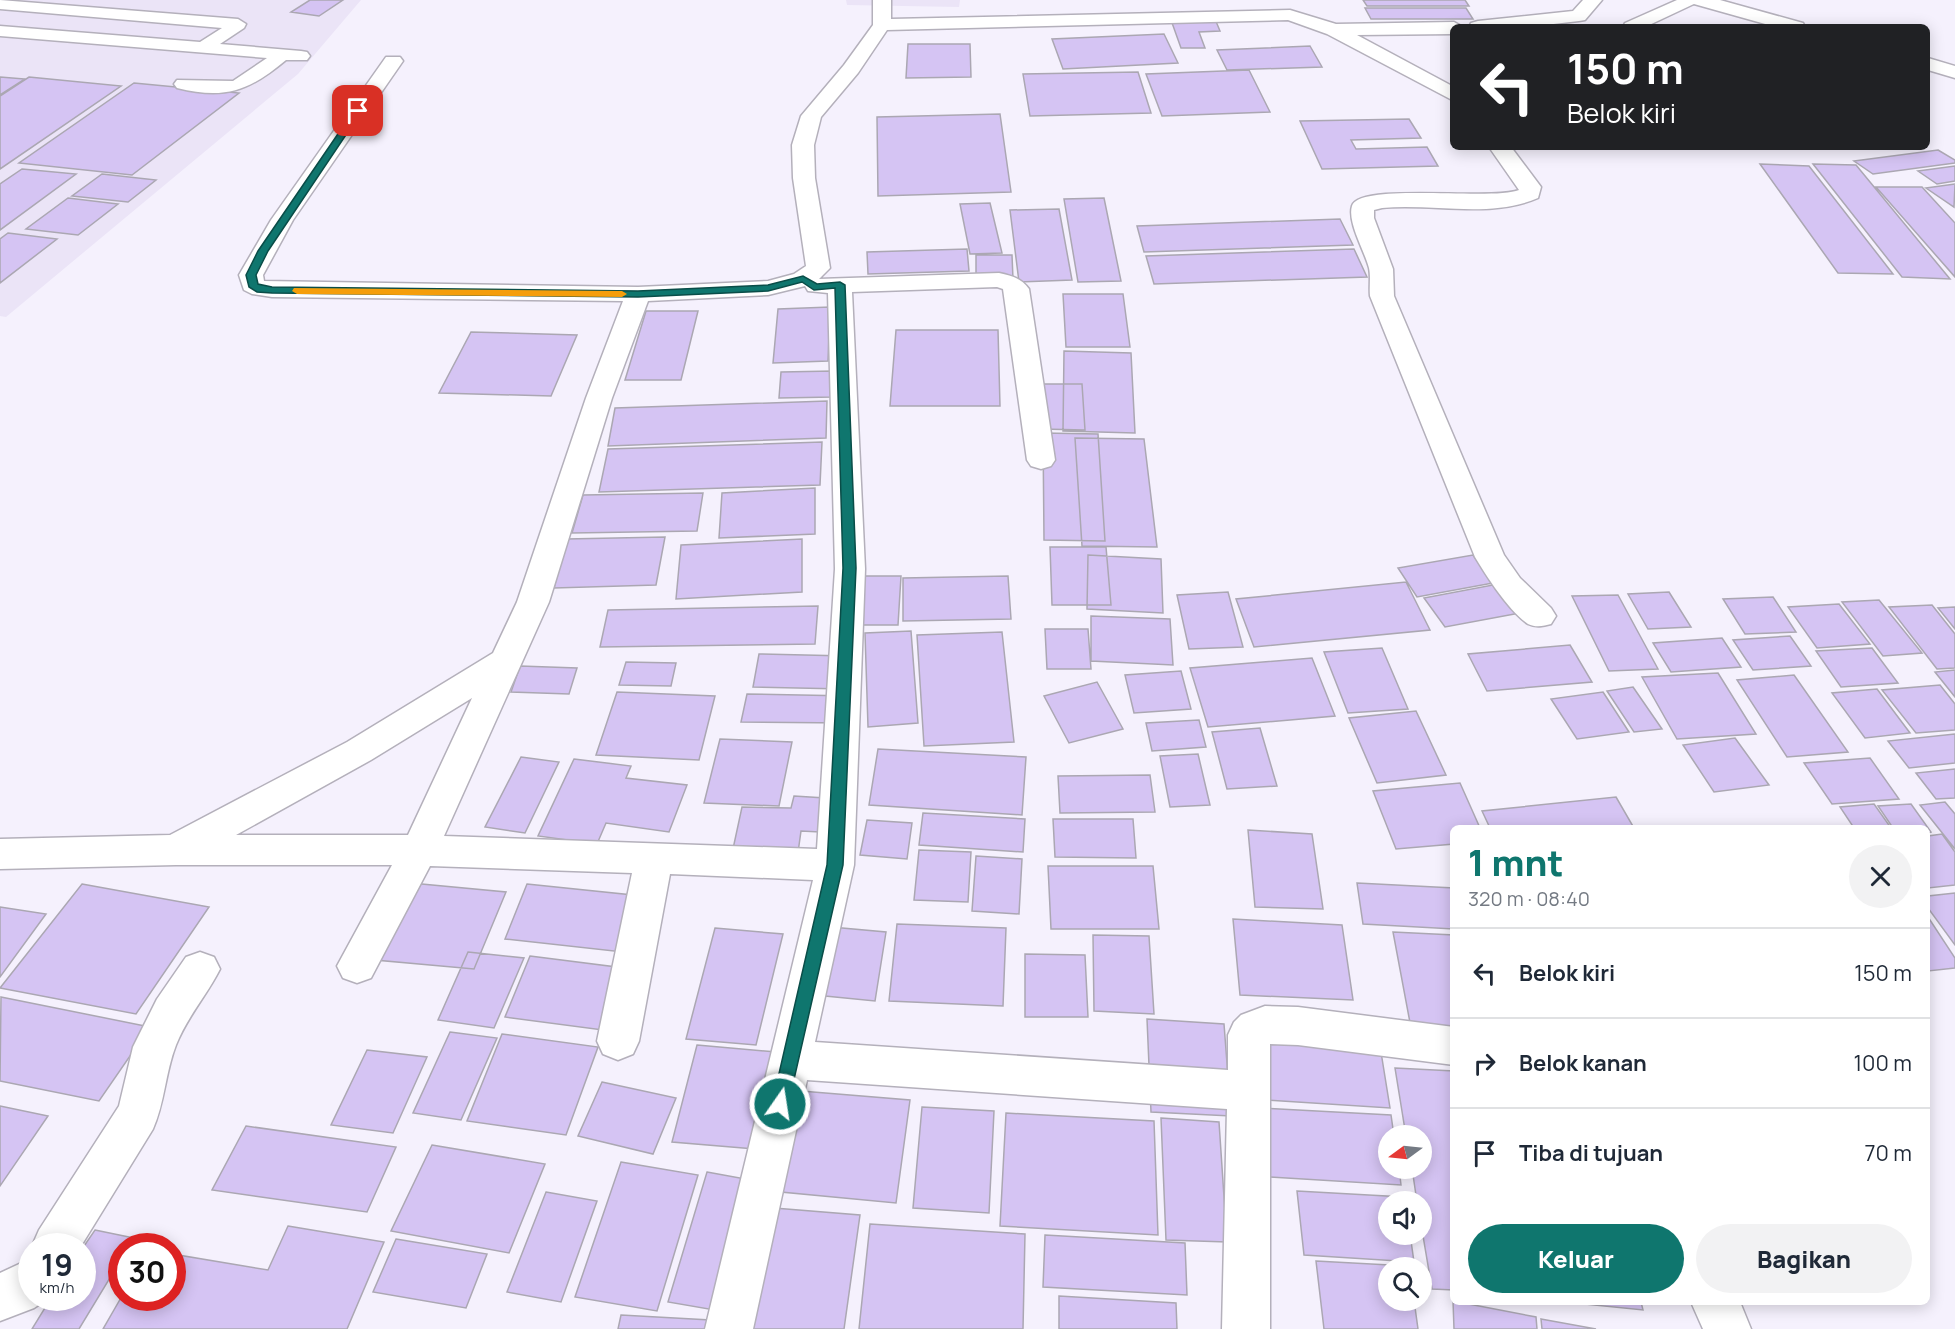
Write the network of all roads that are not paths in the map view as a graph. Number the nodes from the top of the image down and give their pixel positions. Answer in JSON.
{"nodes":[{"id":1,"x":975,"y":0,"type":"edge"},
{"id":2,"x":1273,"y":0,"type":"edge"},
{"id":3,"x":1593,"y":0,"type":"edge"},
{"id":4,"x":1690,"y":0,"type":"edge"},
{"id":5,"x":1700,"y":0,"type":"edge"},
{"id":6,"x":0,"y":4,"type":"edge"},
{"id":7,"x":882,"y":12,"type":"edge"},
{"id":8,"x":1290,"y":15,"type":"junction"},
{"id":9,"x":974,"y":21,"type":"junction"},
{"id":10,"x":1506,"y":24,"type":"edge"},
{"id":11,"x":1638,"y":24,"type":"edge"},
{"id":12,"x":1785,"y":24,"type":"edge"},
{"id":13,"x":1450,"y":28,"type":"edge"},
{"id":14,"x":1334,"y":30,"type":"junction"},
{"id":15,"x":0,"y":31,"type":"edge"},
{"id":16,"x":206,"y":47,"type":"junction"},
{"id":17,"x":393,"y":61,"type":"dead end"},
{"id":18,"x":1930,"y":65,"type":"edge"},
{"id":19,"x":1955,"y":72,"type":"edge"},
{"id":20,"x":183,"y":84,"type":"dead end"},
{"id":21,"x":1450,"y":93,"type":"edge"},
{"id":22,"x":1502,"y":150,"type":"edge"},
{"id":23,"x":803,"y":279,"type":"junction"},
{"id":24,"x":840,"y":285,"type":"junction"},
{"id":25,"x":638,"y":294,"type":"junction"},
{"id":26,"x":1041,"y":460,"type":"dead end"},
{"id":27,"x":1540,"y":616,"type":"dead end"},
{"id":28,"x":506,"y":661,"type":"junction"},
{"id":29,"x":176,"y":850,"type":"junction"},
{"id":30,"x":419,"y":850,"type":"junction"},
{"id":31,"x":1,"y":855,"type":"edge"},
{"id":32,"x":654,"y":858,"type":"junction"},
{"id":33,"x":835,"y":865,"type":"junction"},
{"id":34,"x":357,"y":966,"type":"dead end"},
{"id":35,"x":200,"y":969,"type":"dead end"},
{"id":36,"x":618,"y":1041,"type":"dead end"},
{"id":37,"x":1450,"y":1045,"type":"edge"},
{"id":38,"x":791,"y":1060,"type":"junction"},
{"id":39,"x":1249,"y":1091,"type":"junction"},
{"id":40,"x":63,"y":1233,"type":"edge"},
{"id":41,"x":18,"y":1291,"type":"edge"},
{"id":42,"x":0,"y":1297,"type":"edge"},
{"id":43,"x":1716,"y":1305,"type":"edge"},
{"id":44,"x":729,"y":1329,"type":"edge"},
{"id":45,"x":1246,"y":1329,"type":"edge"},
{"id":46,"x":1727,"y":1329,"type":"edge"}],
"edges":[{"from":1,"to":9,"type":"street"},
{"from":2,"to":8,"type":"street"},
{"from":3,"to":10,"type":"street"},
{"from":4,"to":11,"type":"lane"},
{"from":5,"to":12,"type":"street"},
{"from":6,"to":16,"type":"lane"},
{"from":7,"to":9,"type":"street"},
{"from":7,"to":23,"type":"street"},
{"from":8,"to":9,"type":"street"},
{"from":8,"to":14,"type":"street"},
{"from":13,"to":14,"type":"street"},
{"from":14,"to":21,"type":"street"},
{"from":15,"to":16,"type":"lane"},
{"from":16,"to":20,"type":"lane"},
{"from":17,"to":25,"type":"street"},
{"from":18,"to":19,"type":"street"},
{"from":22,"to":27,"type":"street"},
{"from":23,"to":24,"type":"street"},
{"from":23,"to":25,"type":"street"},
{"from":24,"to":26,"type":"street"},
{"from":24,"to":33,"type":"street"},
{"from":25,"to":28,"type":"street"},
{"from":28,"to":29,"type":"street"},
{"from":28,"to":30,"type":"street"},
{"from":29,"to":30,"type":"street"},
{"from":29,"to":31,"type":"street"},
{"from":30,"to":32,"type":"street"},
{"from":30,"to":34,"type":"street"},
{"from":32,"to":33,"type":"street"},
{"from":32,"to":36,"type":"street"},
{"from":33,"to":38,"type":"street"},
{"from":35,"to":40,"type":"street"},
{"from":37,"to":39,"type":"street"},
{"from":38,"to":39,"type":"street"},
{"from":38,"to":44,"type":"street"},
{"from":39,"to":45,"type":"street"},
{"from":41,"to":42,"type":"street"},
{"from":43,"to":46,"type":"street"}]}
